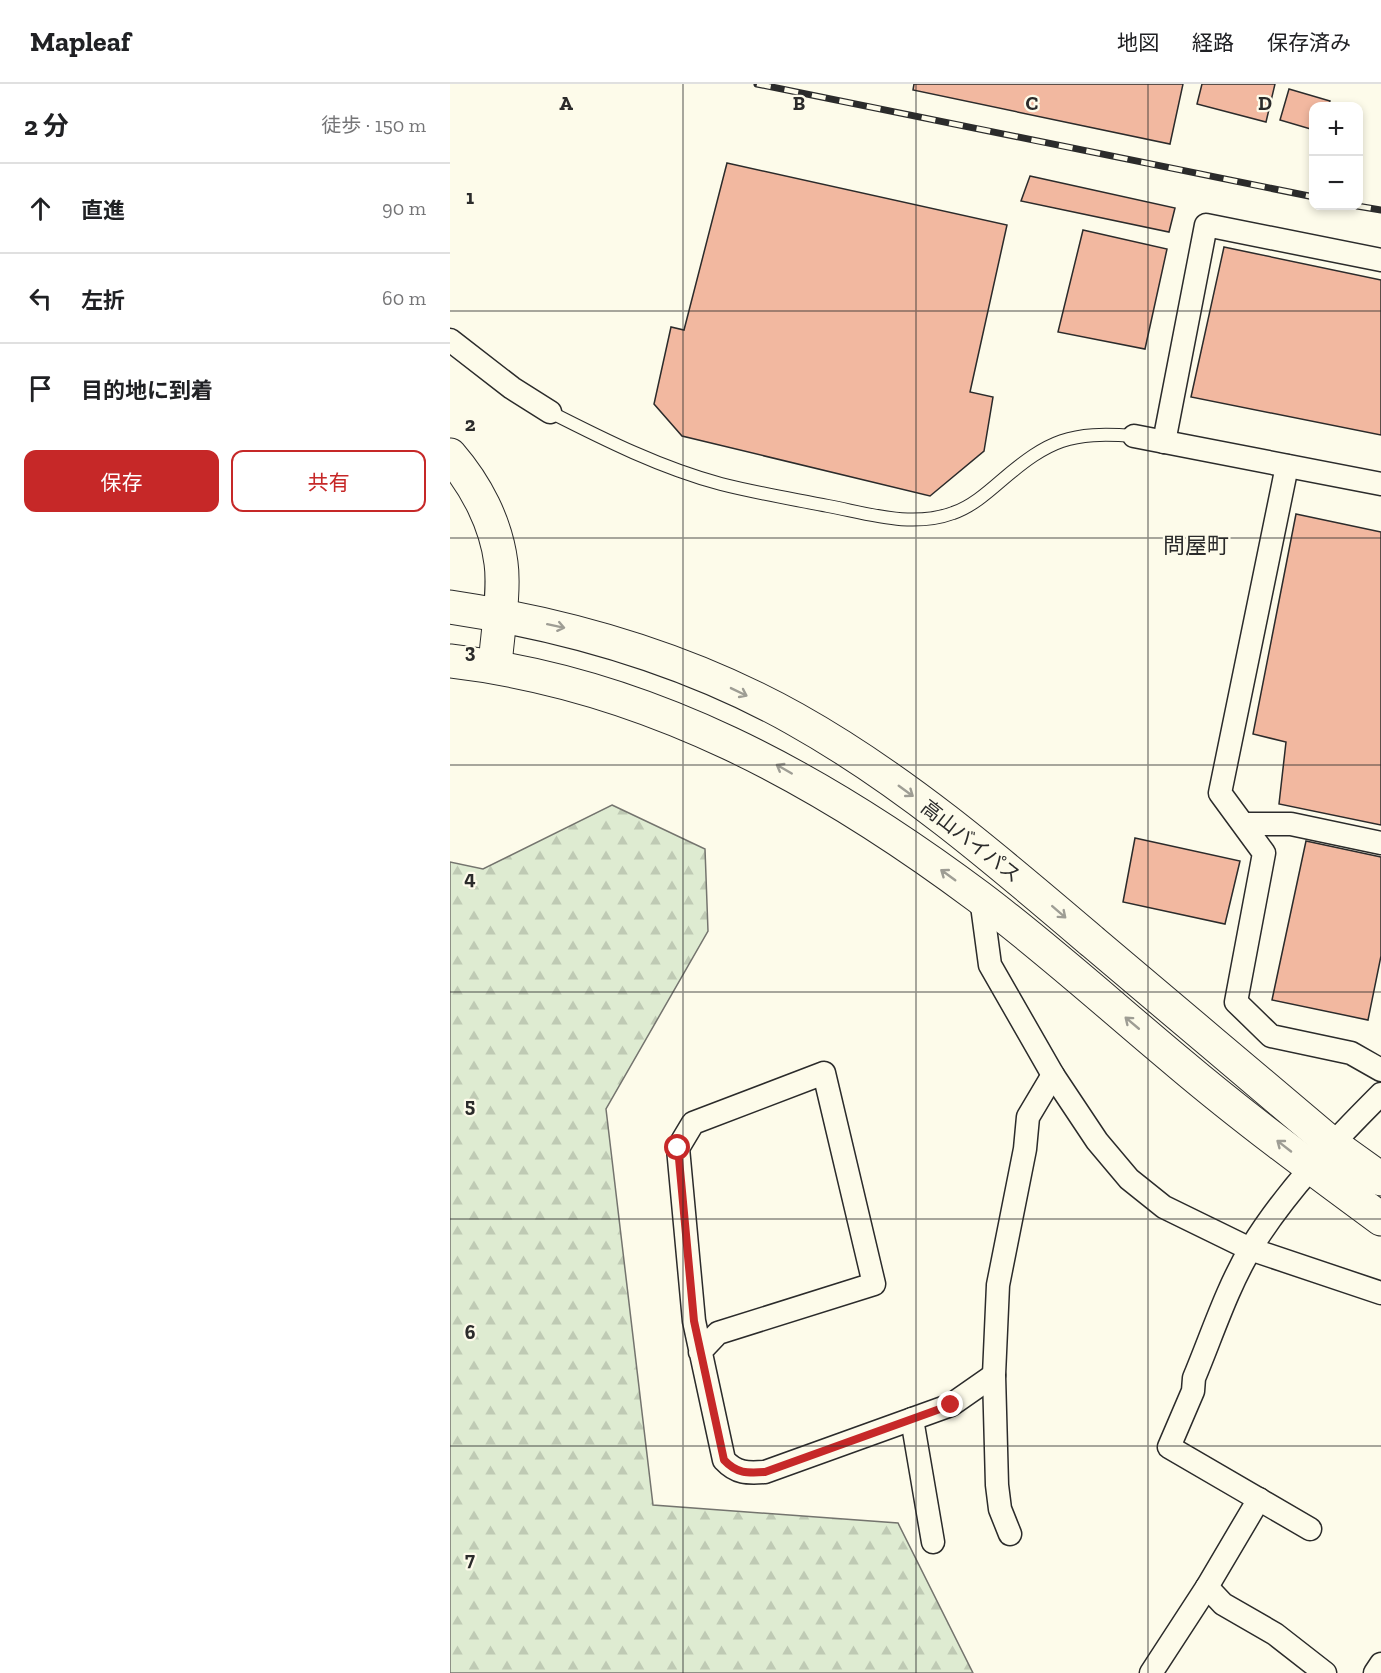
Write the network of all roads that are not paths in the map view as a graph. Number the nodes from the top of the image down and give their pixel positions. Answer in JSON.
{"nodes":[{"id":1,"x":1381,"y":260,"type":"edge"},
{"id":2,"x":450,"y":340,"type":"edge"},
{"id":3,"x":550,"y":412,"type":"joint"},
{"id":4,"x":1134,"y":436,"type":"joint"},
{"id":5,"x":1164,"y":442,"type":"junction"},
{"id":6,"x":450,"y":455,"type":"edge"},
{"id":7,"x":1287,"y":465,"type":"junction"},
{"id":8,"x":1381,"y":484,"type":"edge"},
{"id":9,"x":450,"y":607,"type":"edge"},
{"id":10,"x":499,"y":614,"type":"junction"},
{"id":11,"x":450,"y":661,"type":"edge"},
{"id":12,"x":495,"y":666,"type":"junction"},
{"id":13,"x":1244,"y":824,"type":"junction"},
{"id":14,"x":1381,"y":843,"type":"edge"},
{"id":15,"x":981,"y":898,"type":"junction"},
{"id":16,"x":1381,"y":1070,"type":"edge"},
{"id":17,"x":1053,"y":1075,"type":"junction"},
{"id":18,"x":1381,"y":1094,"type":"edge"},
{"id":19,"x":1323,"y":1156,"type":"junction"},
{"id":20,"x":1381,"y":1179,"type":"edge"},
{"id":21,"x":1381,"y":1219,"type":"edge"},
{"id":22,"x":1250,"y":1249,"type":"junction"},
{"id":23,"x":1381,"y":1293,"type":"edge"},
{"id":24,"x":700,"y":1352,"type":"junction"},
{"id":25,"x":994,"y":1375,"type":"junction"},
{"id":26,"x":912,"y":1419,"type":"junction"},
{"id":27,"x":1259,"y":1499,"type":"junction"},
{"id":28,"x":1310,"y":1529,"type":"dead end"},
{"id":29,"x":1010,"y":1534,"type":"dead end"},
{"id":30,"x":933,"y":1542,"type":"dead end"},
{"id":31,"x":1207,"y":1587,"type":"junction"},
{"id":32,"x":1381,"y":1664,"type":"edge"},
{"id":33,"x":1151,"y":1673,"type":"edge"},
{"id":34,"x":1325,"y":1673,"type":"edge"},
{"id":35,"x":1375,"y":1673,"type":"edge"}],
"edges":[{"from":1,"to":5,"type":"street"},
{"from":2,"to":3,"type":"street"},
{"from":3,"to":4,"type":"lane"},
{"from":4,"to":5,"type":"street"},
{"from":5,"to":7,"type":"street"},
{"from":6,"to":10,"type":"main road"},
{"from":7,"to":8,"type":"street"},
{"from":7,"to":13,"type":"street"},
{"from":9,"to":10,"type":"main road","name":"高山バイパス"},
{"from":10,"to":12,"type":"main road"},
{"from":10,"to":19,"type":"main road","name":"高山バイパス","one_way":true},
{"from":11,"to":12,"type":"main road","name":"高山バイパス"},
{"from":15,"to":12,"type":"main road","name":"高山バイパス","one_way":true},
{"from":13,"to":14,"type":"street"},
{"from":13,"to":16,"type":"street"},
{"from":15,"to":17,"type":"street"},
{"from":19,"to":15,"type":"main road","name":"高山バイパス","one_way":true},
{"from":17,"to":22,"type":"street"},
{"from":17,"to":25,"type":"street"},
{"from":18,"to":19,"type":"street"},
{"from":19,"to":20,"type":"main road","name":"高山バイパス"},
{"from":19,"to":21,"type":"main road","name":"高山バイパス"},
{"from":19,"to":22,"type":"street"},
{"from":22,"to":23,"type":"street"},
{"from":22,"to":27,"type":"street"},
{"from":24,"to":24,"type":"street"},
{"from":24,"to":26,"type":"street"},
{"from":25,"to":26,"type":"street"},
{"from":25,"to":29,"type":"street"},
{"from":26,"to":30,"type":"street"},
{"from":27,"to":28,"type":"street"},
{"from":27,"to":31,"type":"street"},
{"from":31,"to":33,"type":"street"},
{"from":31,"to":34,"type":"street"},
{"from":32,"to":35,"type":"street"}]}
